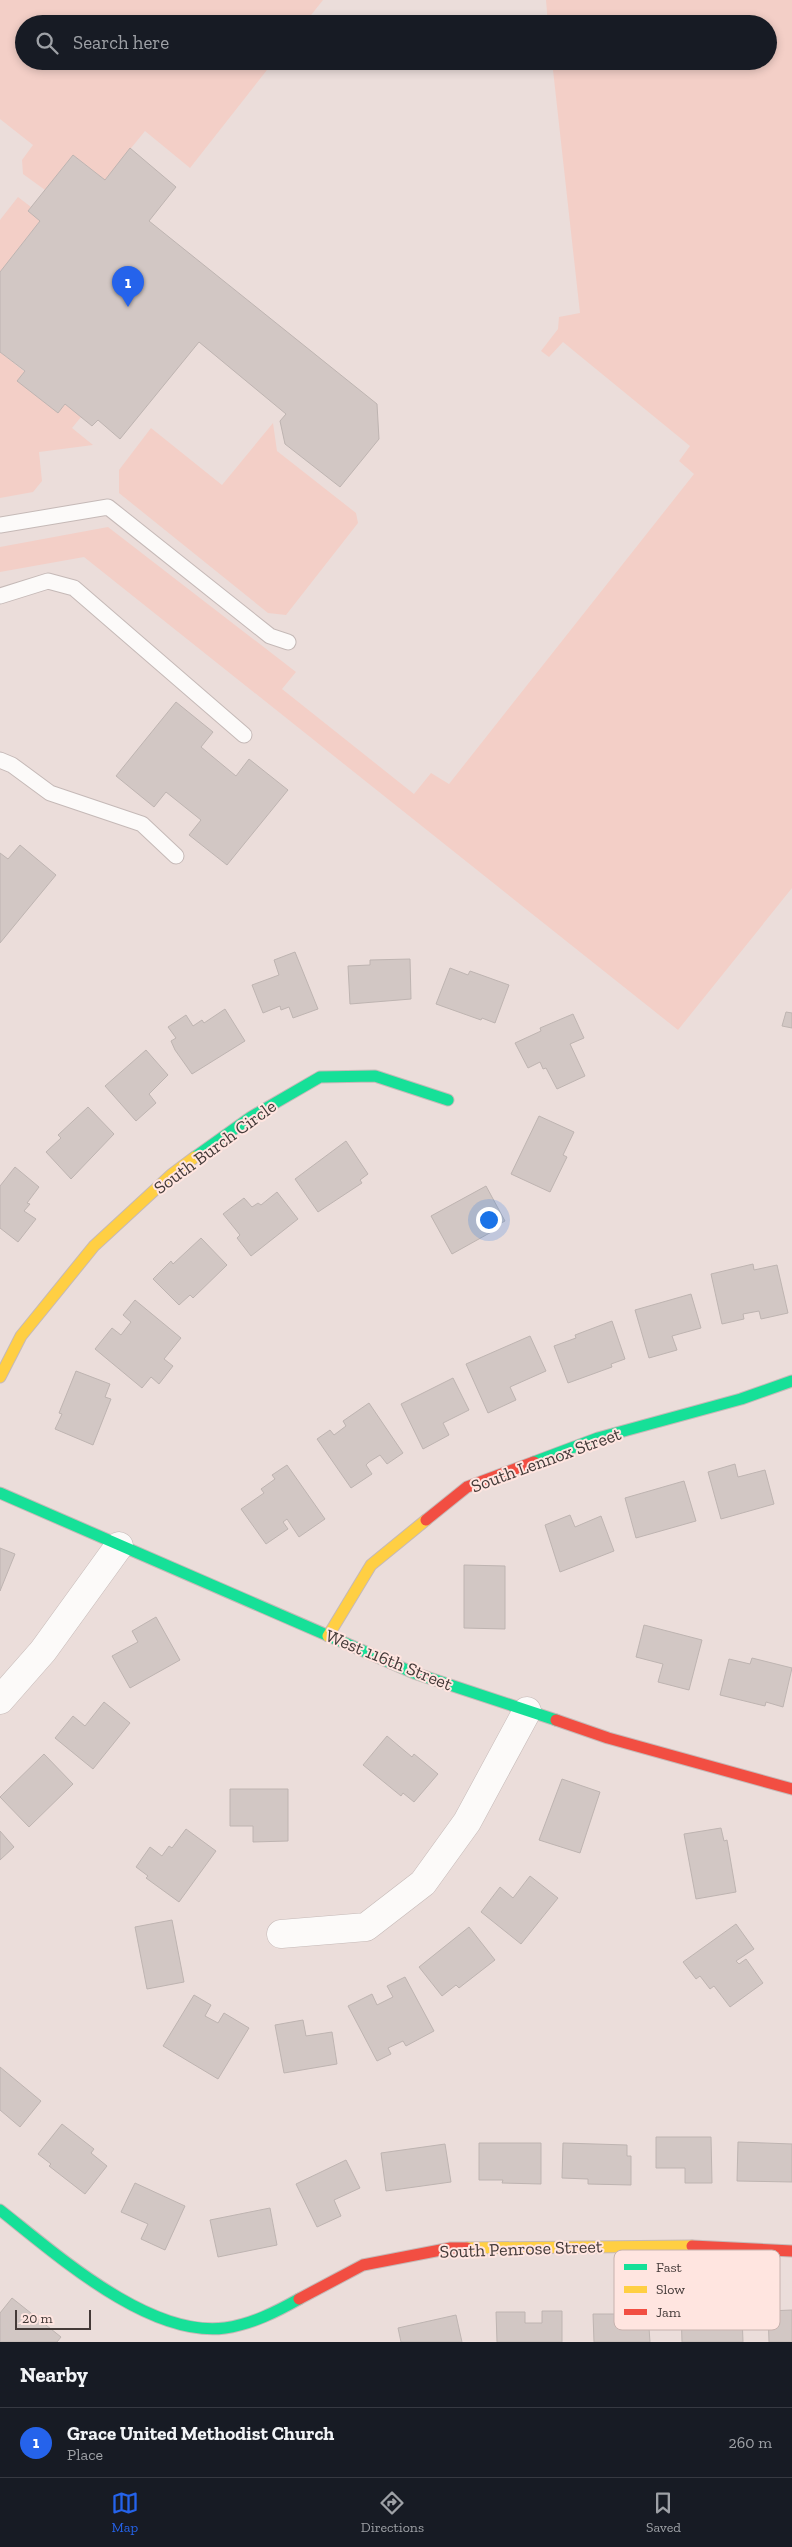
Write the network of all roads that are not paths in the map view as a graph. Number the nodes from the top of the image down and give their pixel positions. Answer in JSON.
{"nodes":[{"id":1,"x":0,"y":525,"type":"edge"},
{"id":2,"x":0,"y":596,"type":"edge"},
{"id":3,"x":288,"y":642,"type":"dead end"},
{"id":4,"x":244,"y":735,"type":"dead end"},
{"id":5,"x":0,"y":760,"type":"edge"},
{"id":6,"x":176,"y":856,"type":"dead end"},
{"id":7,"x":448,"y":1100,"type":"dead end"},
{"id":8,"x":0,"y":1377,"type":"edge"},
{"id":9,"x":792,"y":1381,"type":"edge"},
{"id":10,"x":0,"y":1493,"type":"edge"},
{"id":11,"x":118,"y":1546,"type":"junction"},
{"id":12,"x":328,"y":1636,"type":"junction"},
{"id":13,"x":0,"y":1700,"type":"edge"},
{"id":14,"x":526,"y":1710,"type":"junction"},
{"id":15,"x":792,"y":1789,"type":"edge"},
{"id":16,"x":281,"y":1934,"type":"dead end"},
{"id":17,"x":0,"y":2210,"type":"edge"},
{"id":18,"x":776,"y":2250,"type":"edge"}],
"edges":[{"from":1,"to":3,"type":"lane"},
{"from":2,"to":4,"type":"lane"},
{"from":5,"to":6,"type":"lane"},
{"from":7,"to":8,"type":"street","name":"South Burch Circle"},
{"from":9,"to":12,"type":"street","name":"South Lennox Street"},
{"from":10,"to":11,"type":"street","name":"West 116th Street"},
{"from":11,"to":12,"type":"street","name":"West 116th Street"},
{"from":11,"to":13,"type":"street"},
{"from":12,"to":14,"type":"street","name":"West 116th Street"},
{"from":14,"to":15,"type":"street","name":"West 116th Street"},
{"from":14,"to":16,"type":"street"},
{"from":17,"to":18,"type":"street","name":"South Penrose Street"}]}
